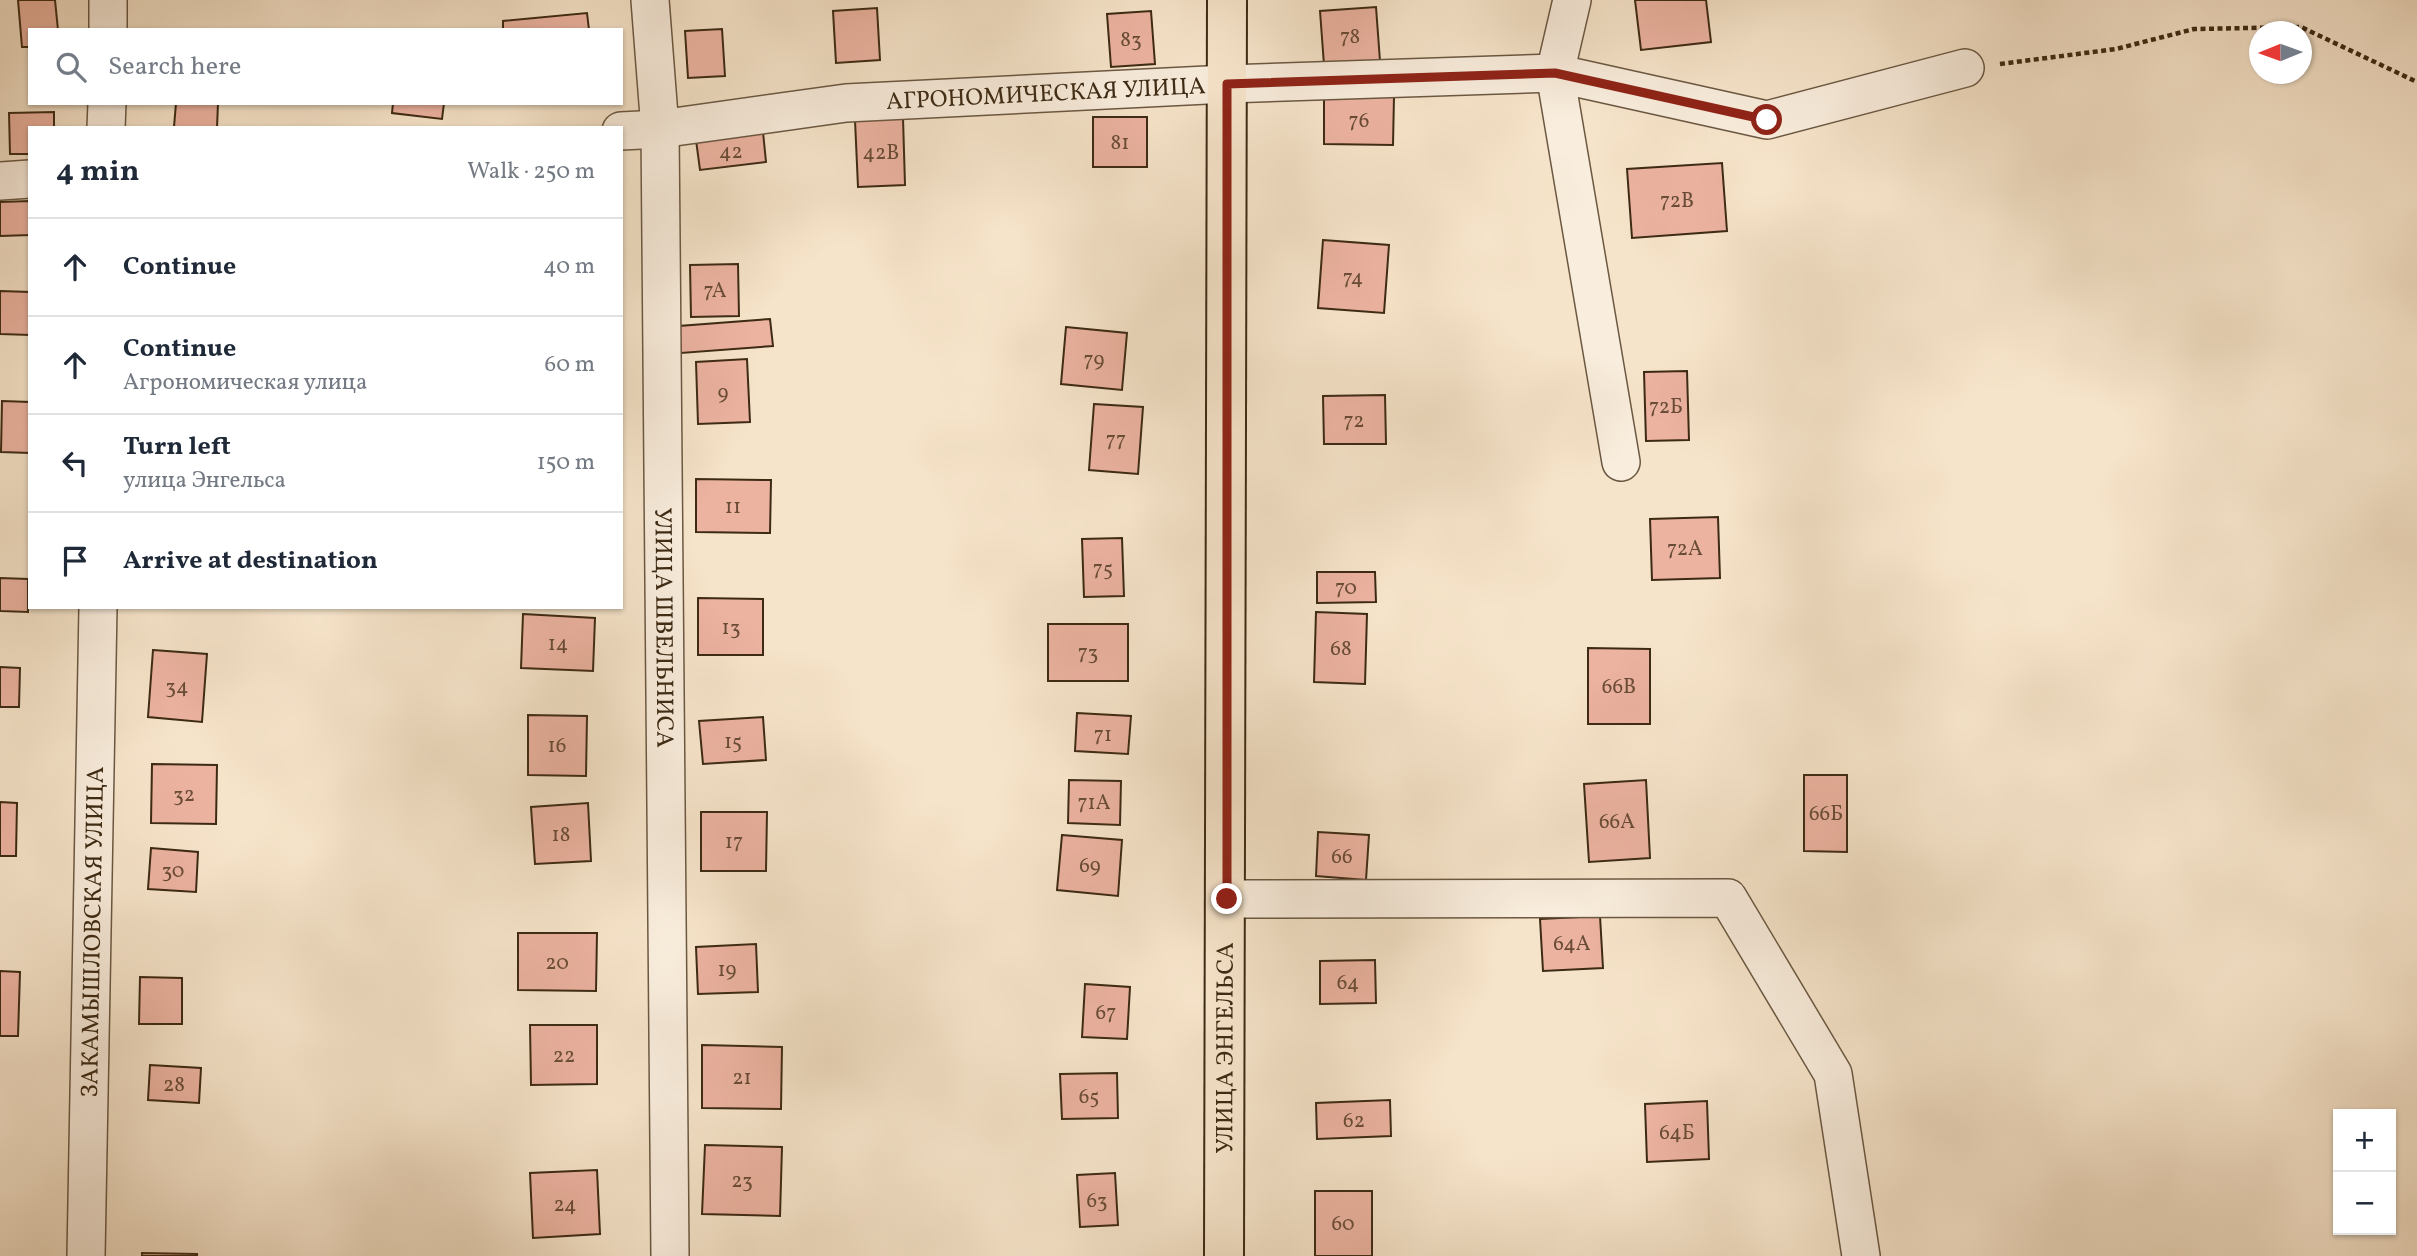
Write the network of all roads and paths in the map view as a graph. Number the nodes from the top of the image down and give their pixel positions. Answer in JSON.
{"nodes":[{"id":1,"x":108,"y":0,"type":"edge"},
{"id":2,"x":650,"y":0,"type":"edge"},
{"id":3,"x":1227,"y":0,"type":"edge"},
{"id":4,"x":1572,"y":0,"type":"edge"},
{"id":5,"x":108,"y":28,"type":"edge"},
{"id":6,"x":1965,"y":68,"type":"joint"},
{"id":7,"x":1555,"y":73,"type":"junction"},
{"id":8,"x":2417,"y":82,"type":"edge"},
{"id":9,"x":1227,"y":84,"type":"junction"},
{"id":10,"x":107,"y":105,"type":"edge"},
{"id":11,"x":106,"y":126,"type":"edge"},
{"id":12,"x":660,"y":129,"type":"junction"},
{"id":13,"x":623,"y":131,"type":"edge"},
{"id":14,"x":28,"y":180,"type":"edge"},
{"id":15,"x":0,"y":181,"type":"edge"},
{"id":16,"x":1621,"y":462,"type":"dead end"},
{"id":17,"x":98,"y":609,"type":"edge"},
{"id":18,"x":1227,"y":899,"type":"junction"},
{"id":19,"x":86,"y":1256,"type":"edge"},
{"id":20,"x":670,"y":1256,"type":"edge"},
{"id":21,"x":1224,"y":1256,"type":"edge"},
{"id":22,"x":1861,"y":1256,"type":"edge"}],
"edges":[{"from":1,"to":5,"type":"street"},
{"from":2,"to":12,"type":"street","name":"УЛИЦА ШВЕЛЬНИСА"},
{"from":3,"to":9,"type":"main road","name":"УЛИЦА ЭНГЕЛЬСА"},
{"from":4,"to":7,"type":"street"},
{"from":6,"to":7,"type":"street","name":"АГРОНОМИЧЕСКАЯ УЛИЦА"},
{"from":6,"to":8,"type":"path"},
{"from":7,"to":9,"type":"street","name":"АГРОНОМИЧЕСКАЯ УЛИЦА"},
{"from":7,"to":16,"type":"street"},
{"from":9,"to":12,"type":"street","name":"АГРОНОМИЧЕСКАЯ УЛИЦА"},
{"from":9,"to":18,"type":"main road","name":"УЛИЦА ЭНГЕЛЬСА"},
{"from":10,"to":11,"type":"street"},
{"from":12,"to":13,"type":"street","name":"АГРОНОМИЧЕСКАЯ УЛИЦА"},
{"from":12,"to":20,"type":"street","name":"УЛИЦА ШВЕЛЬНИСА"},
{"from":14,"to":15,"type":"street"},
{"from":17,"to":19,"type":"street","name":"ЗАКАМЫШЛОВСКАЯ УЛИЦА"},
{"from":18,"to":21,"type":"main road","name":"УЛИЦА ЭНГЕЛЬСА"},
{"from":18,"to":22,"type":"street"}]}
